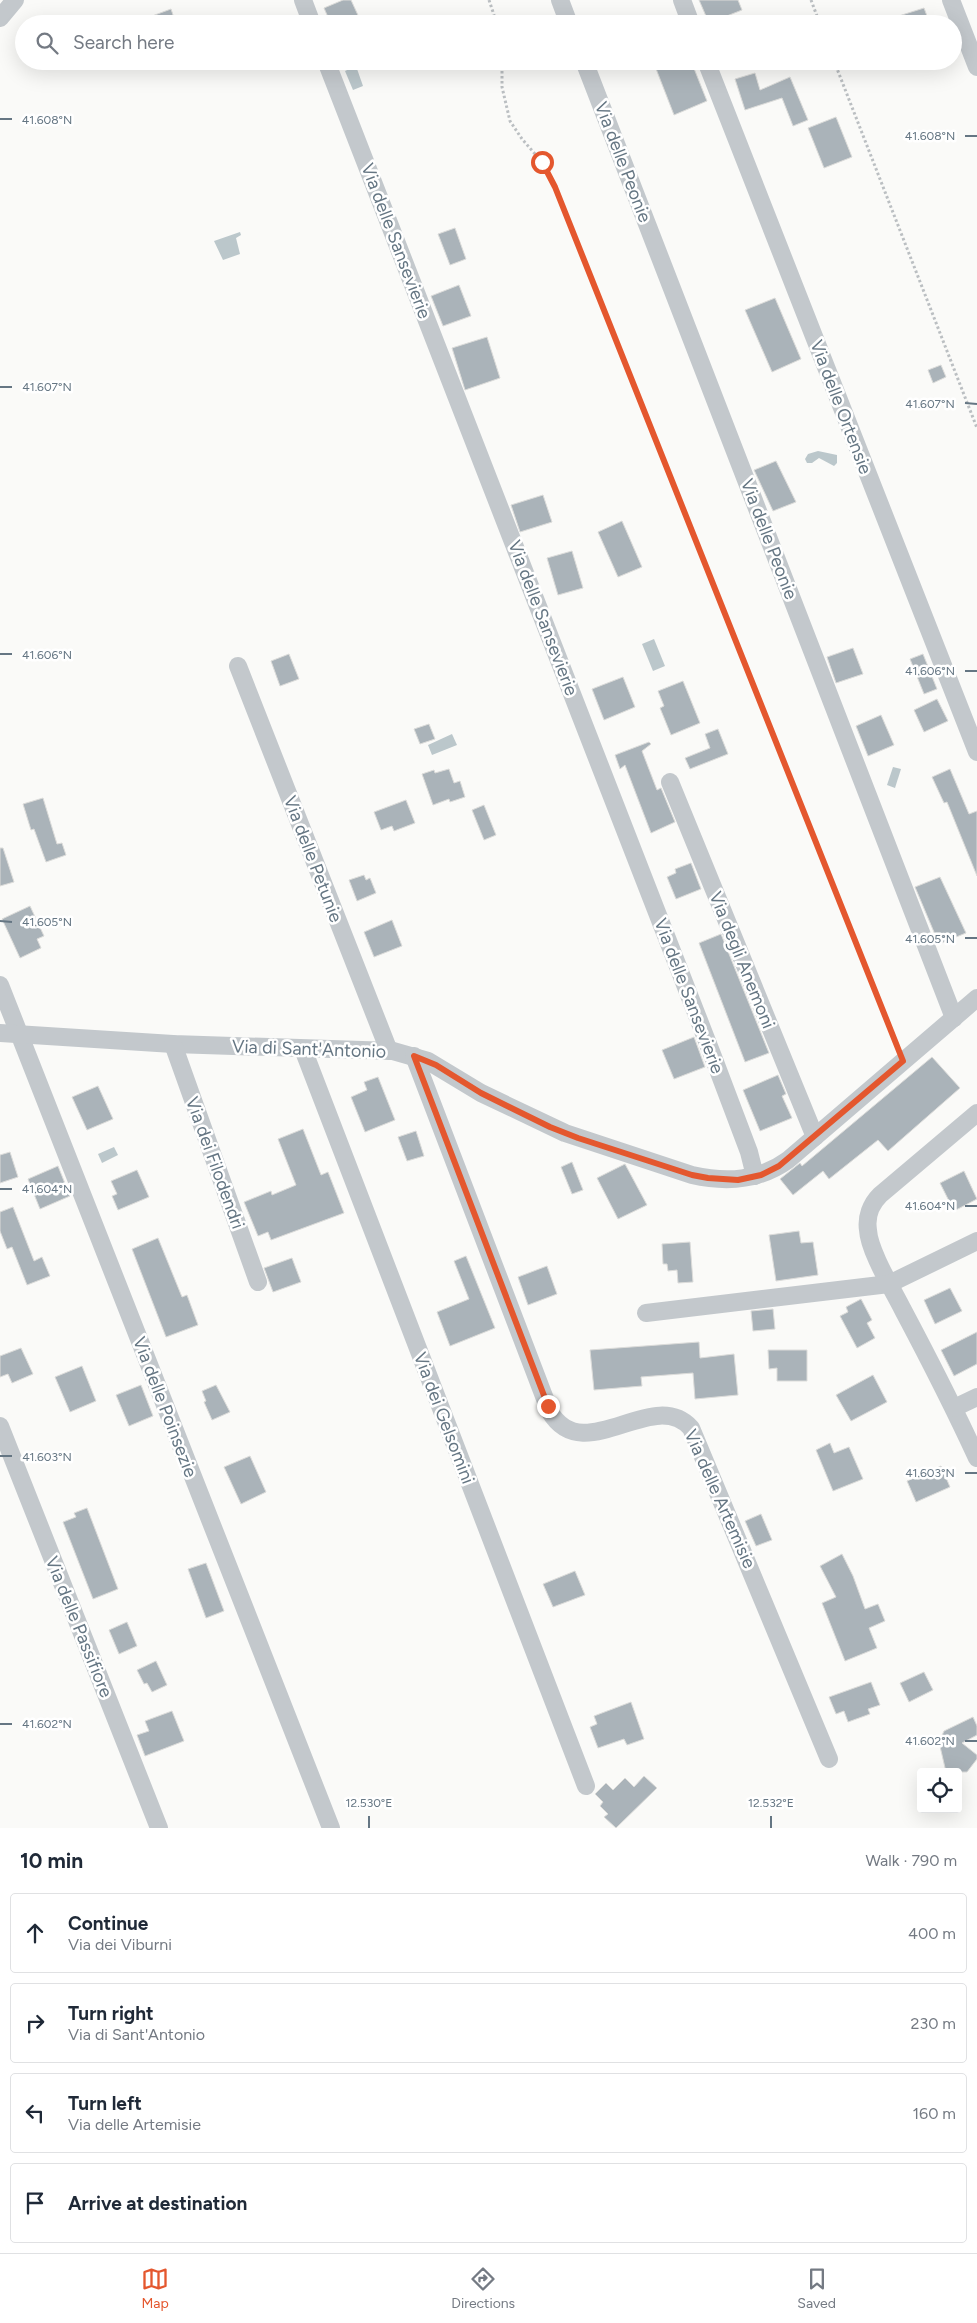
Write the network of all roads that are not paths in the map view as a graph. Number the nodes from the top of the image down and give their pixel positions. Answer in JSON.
{"nodes":[{"id":1,"x":15,"y":0,"type":"edge"},
{"id":2,"x":302,"y":0,"type":"edge"},
{"id":3,"x":560,"y":0,"type":"edge"},
{"id":4,"x":682,"y":0,"type":"edge"},
{"id":5,"x":951,"y":0,"type":"edge"},
{"id":6,"x":308,"y":15,"type":"edge"},
{"id":7,"x":566,"y":15,"type":"edge"},
{"id":8,"x":688,"y":15,"type":"edge"},
{"id":9,"x":957,"y":15,"type":"edge"},
{"id":10,"x":0,"y":18,"type":"edge"},
{"id":11,"x":962,"y":28,"type":"edge"},
{"id":12,"x":977,"y":67,"type":"edge"},
{"id":13,"x":329,"y":70,"type":"edge"},
{"id":14,"x":587,"y":70,"type":"edge"},
{"id":15,"x":710,"y":70,"type":"edge"},
{"id":16,"x":238,"y":666,"type":"dead end"},
{"id":17,"x":977,"y":752,"type":"edge"},
{"id":18,"x":670,"y":782,"type":"dead end"},
{"id":19,"x":0,"y":985,"type":"edge"},
{"id":20,"x":977,"y":998,"type":"edge"},
{"id":21,"x":954,"y":1018,"type":"junction"},
{"id":22,"x":0,"y":1033,"type":"edge"},
{"id":23,"x":19,"y":1034,"type":"junction"},
{"id":24,"x":173,"y":1044,"type":"junction"},
{"id":25,"x":303,"y":1049,"type":"junction"},
{"id":26,"x":389,"y":1051,"type":"junction"},
{"id":27,"x":414,"y":1056,"type":"junction"},
{"id":28,"x":977,"y":1113,"type":"edge"},
{"id":29,"x":815,"y":1137,"type":"junction"},
{"id":30,"x":755,"y":1176,"type":"junction"},
{"id":31,"x":977,"y":1241,"type":"edge"},
{"id":32,"x":258,"y":1282,"type":"dead end"},
{"id":33,"x":890,"y":1284,"type":"junction"},
{"id":34,"x":646,"y":1314,"type":"dead end"},
{"id":35,"x":977,"y":1396,"type":"edge"},
{"id":36,"x":954,"y":1408,"type":"junction"},
{"id":37,"x":0,"y":1426,"type":"edge"},
{"id":38,"x":977,"y":1458,"type":"edge"},
{"id":39,"x":829,"y":1759,"type":"dead end"},
{"id":40,"x":586,"y":1786,"type":"dead end"},
{"id":41,"x":159,"y":1828,"type":"edge"},
{"id":42,"x":330,"y":1828,"type":"edge"}],
"edges":[{"from":1,"to":10,"type":"street"},
{"from":2,"to":6,"type":"street"},
{"from":3,"to":7,"type":"street"},
{"from":4,"to":8,"type":"street"},
{"from":5,"to":9,"type":"street"},
{"from":11,"to":12,"type":"street"},
{"from":13,"to":30,"type":"street","name":"Via delle Sansevierie"},
{"from":14,"to":21,"type":"street","name":"Via delle Peonie"},
{"from":15,"to":17,"type":"street","name":"Via delle Ortensie"},
{"from":16,"to":26,"type":"street","name":"Via delle Petunie"},
{"from":18,"to":29,"type":"street","name":"Via degli Anemoni"},
{"from":19,"to":23,"type":"street","name":"Via delle Poinsezie"},
{"from":20,"to":21,"type":"street","name":"Via di Sant'Antonio"},
{"from":21,"to":29,"type":"street","name":"Via di Sant'Antonio"},
{"from":22,"to":23,"type":"street","name":"Via di Sant'Antonio"},
{"from":23,"to":24,"type":"street","name":"Via di Sant'Antonio"},
{"from":23,"to":42,"type":"street","name":"Via delle Poinsezie"},
{"from":24,"to":25,"type":"street","name":"Via di Sant'Antonio"},
{"from":24,"to":32,"type":"street","name":"Via dei Filodendri"},
{"from":25,"to":26,"type":"street","name":"Via di Sant'Antonio"},
{"from":25,"to":40,"type":"street","name":"Via dei Gelsomini"},
{"from":26,"to":27,"type":"street","name":"Via di Sant'Antonio"},
{"from":27,"to":30,"type":"street","name":"Via di Sant'Antonio"},
{"from":27,"to":39,"type":"street","name":"Via delle Artemisie"},
{"from":28,"to":33,"type":"street"},
{"from":29,"to":30,"type":"street","name":"Via di Sant'Antonio"},
{"from":31,"to":33,"type":"street"},
{"from":33,"to":34,"type":"street"},
{"from":33,"to":36,"type":"street"},
{"from":35,"to":36,"type":"street"},
{"from":36,"to":38,"type":"street"},
{"from":37,"to":41,"type":"street","name":"Via delle Passifiore"}]}
